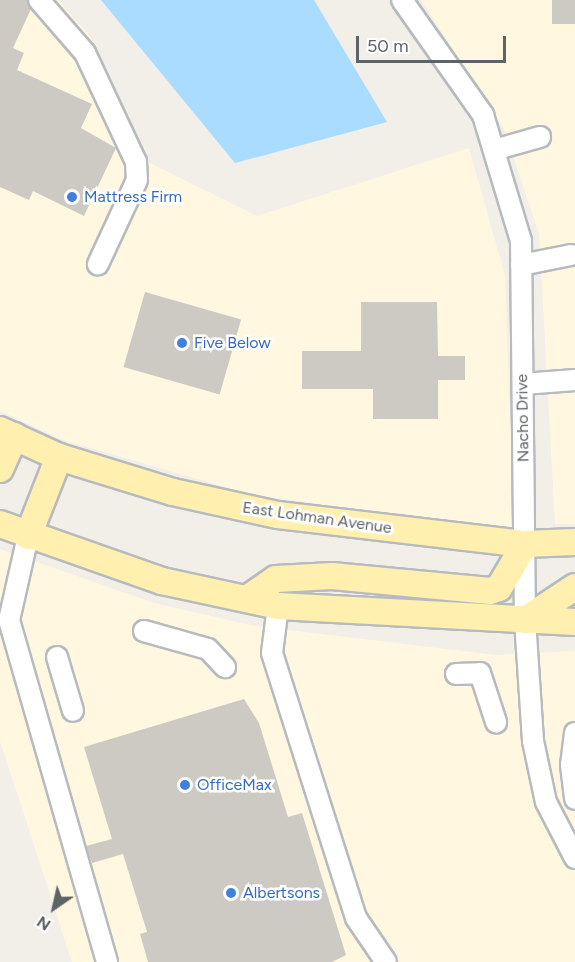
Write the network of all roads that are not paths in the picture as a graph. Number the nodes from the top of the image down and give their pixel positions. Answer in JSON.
{"nodes":[{"id":1,"x":39,"y":0,"type":"edge"},
{"id":2,"x":402,"y":0,"type":"edge"},
{"id":3,"x":540,"y":137,"type":"dead end"},
{"id":4,"x":494,"y":150,"type":"junction"},
{"id":5,"x":571,"y":255,"type":"dead end"},
{"id":6,"x":98,"y":264,"type":"dead end"},
{"id":7,"x":521,"y":265,"type":"junction"},
{"id":8,"x":575,"y":380,"type":"edge"},
{"id":9,"x":523,"y":384,"type":"junction"},
{"id":10,"x":8,"y":433,"type":"edge"},
{"id":11,"x":59,"y":457,"type":"junction"},
{"id":12,"x":0,"y":470,"type":"edge"},
{"id":13,"x":0,"y":524,"type":"edge"},
{"id":14,"x":28,"y":536,"type":"junction"},
{"id":15,"x":575,"y":542,"type":"edge"},
{"id":16,"x":525,"y":544,"type":"junction"},
{"id":17,"x":575,"y":586,"type":"edge"},
{"id":18,"x":247,"y":599,"type":"junction"},
{"id":19,"x":278,"y":606,"type":"junction"},
{"id":20,"x":525,"y":620,"type":"junction"},
{"id":21,"x":575,"y":622,"type":"edge"},
{"id":22,"x":144,"y":631,"type":"dead end"},
{"id":23,"x":57,"y":657,"type":"dead end"},
{"id":24,"x":225,"y":667,"type":"dead end"},
{"id":25,"x":456,"y":674,"type":"dead end"},
{"id":26,"x":74,"y":711,"type":"dead end"},
{"id":27,"x":496,"y":722,"type":"dead end"},
{"id":28,"x":575,"y":733,"type":"edge"},
{"id":29,"x":575,"y":800,"type":"edge"},
{"id":30,"x":575,"y":858,"type":"edge"},
{"id":31,"x":107,"y":962,"type":"edge"},
{"id":32,"x":386,"y":962,"type":"edge"}],
"edges":[{"from":1,"to":6,"type":"street"},
{"from":2,"to":4,"type":"street","name":"Nacho Drive"},
{"from":3,"to":4,"type":"street"},
{"from":4,"to":7,"type":"street","name":"Nacho Drive"},
{"from":5,"to":7,"type":"street"},
{"from":7,"to":9,"type":"street","name":"Nacho Drive"},
{"from":8,"to":9,"type":"street"},
{"from":9,"to":16,"type":"street","name":"Nacho Drive"},
{"from":10,"to":11,"type":"main road","name":"East Lohman Avenue"},
{"from":10,"to":12,"type":"main road"},
{"from":11,"to":14,"type":"main road"},
{"from":11,"to":16,"type":"main road","name":"East Lohman Avenue"},
{"from":13,"to":14,"type":"main road"},
{"from":14,"to":18,"type":"main road"},
{"from":14,"to":31,"type":"street"},
{"from":15,"to":16,"type":"main road","name":"East Lohman Avenue"},
{"from":16,"to":18,"type":"main road"},
{"from":16,"to":20,"type":"street","name":"Nacho Drive"},
{"from":17,"to":20,"type":"main road"},
{"from":18,"to":19,"type":"main road"},
{"from":19,"to":20,"type":"main road"},
{"from":19,"to":32,"type":"street"},
{"from":20,"to":21,"type":"main road"},
{"from":20,"to":30,"type":"street","name":"Nacho Drive"},
{"from":22,"to":24,"type":"street"},
{"from":23,"to":26,"type":"street"},
{"from":25,"to":27,"type":"street"},
{"from":28,"to":29,"type":"street"}]}
